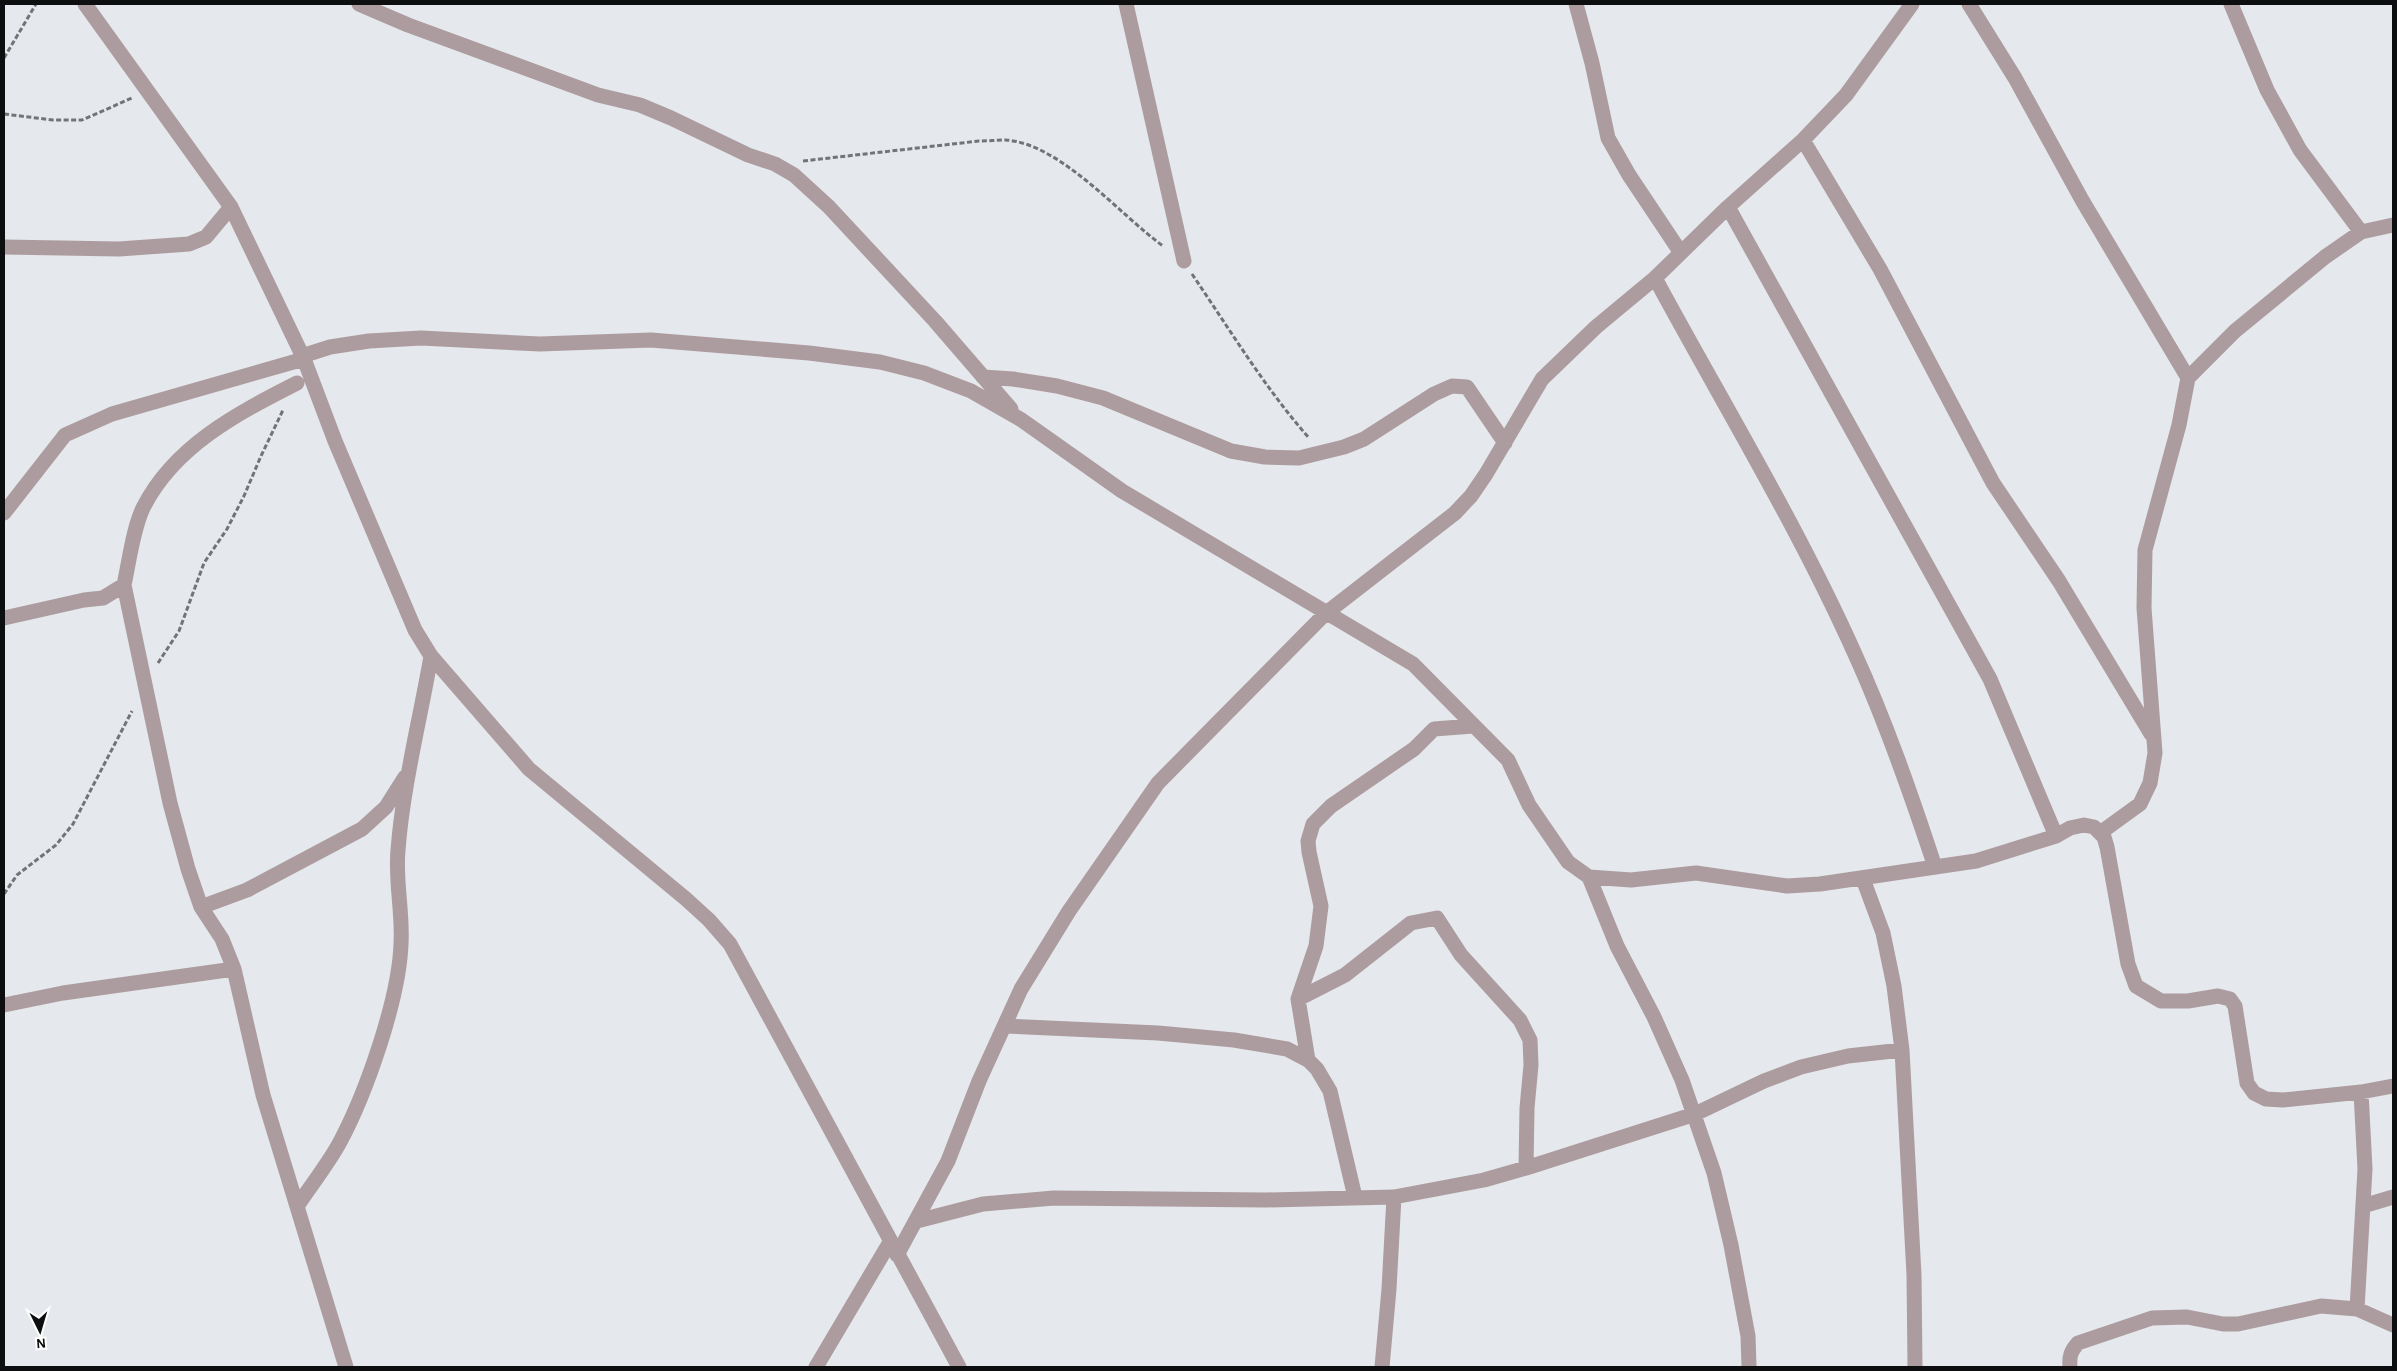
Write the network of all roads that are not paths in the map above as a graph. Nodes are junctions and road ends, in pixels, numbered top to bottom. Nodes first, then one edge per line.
1 (85, 4) edge
2 (359, 4) edge
3 (1126, 4) edge
4 (1576, 4) edge
5 (1912, 4) edge
6 (1970, 4) edge
7 (2231, 4) edge
8 (1803, 140) junction
9 (231, 207) junction
10 (1728, 208) junction
11 (2393, 225) edge
12 (2361, 232) junction
13 (4, 247) edge
14 (1681, 253) junction
15 (1184, 261) road end
16 (1655, 278) junction
17 (303, 357) junction
18 (983, 377) junction
19 (2188, 378) junction
20 (297, 383) dead end
21 (1020, 419) junction
22 (1505, 443) junction
23 (4, 512) edge
24 (124, 586) junction
25 (1325, 614) junction
26 (4, 618) edge
27 (431, 656) junction
28 (1473, 726) junction
29 (2153, 738) junction
30 (410, 769) junction
31 (2100, 833) junction
32 (2056, 836) junction
33 (1935, 867) junction
34 (1589, 877) junction
35 (1863, 879) junction
36 (201, 907) junction
37 (234, 969) junction
38 (1298, 999) junction
39 (4, 1005) edge
40 (1005, 1026) junction
41 (1902, 1050) junction
42 (1308, 1060) junction
43 (2393, 1086) edge
44 (2361, 1092) junction
45 (1694, 1114) junction
46 (1526, 1168) junction
47 (1355, 1197) junction
48 (1394, 1197) junction
49 (2393, 1197) edge
50 (298, 1205) junction
51 (2363, 1206) junction
52 (917, 1221) junction
53 (894, 1248) junction
54 (2357, 1309) junction
55 (2393, 1325) edge
56 (346, 1367) edge
57 (816, 1367) edge
58 (959, 1367) edge
59 (1382, 1367) edge
60 (1749, 1367) edge
61 (1915, 1367) edge
62 (2070, 1367) edge

1 - 9 street
2 - 18 street
3 - 15 street
4 - 14 street
5 - 8 street
6 - 19 street
7 - 12 street
8 - 10 street
8 - 29 street
9 - 13 street
9 - 17 street
10 - 14 street
10 - 32 street
11 - 12 street
12 - 19 street
14 - 16 street
16 - 22 street
16 - 33 street
17 - 21 street
17 - 23 street
17 - 27 street
18 - 21 street
18 - 22 street
19 - 29 street
20 - 24 street
21 - 25 street
22 - 25 street
24 - 26 street
24 - 36 street
25 - 28 street
25 - 40 street
27 - 30 street
27 - 53 street
28 - 34 street
28 - 38 street
29 - 31 street
30 - 36 street
30 - 50 street
31 - 32 street
31 - 44 street
32 - 33 street
33 - 35 street
34 - 35 street
34 - 45 street
35 - 41 street
36 - 37 street
37 - 39 street
37 - 50 street
38 - 42 street
38 - 46 street
40 - 42 street
40 - 52 street
41 - 45 street
41 - 61 street
42 - 47 street
43 - 44 street
44 - 51 street
45 - 46 street
45 - 60 street
46 - 48 street
47 - 48 street
47 - 52 street
48 - 59 street
49 - 51 street
50 - 56 street
51 - 54 street
52 - 53 street
53 - 57 street
53 - 58 street
54 - 55 street
54 - 62 street

